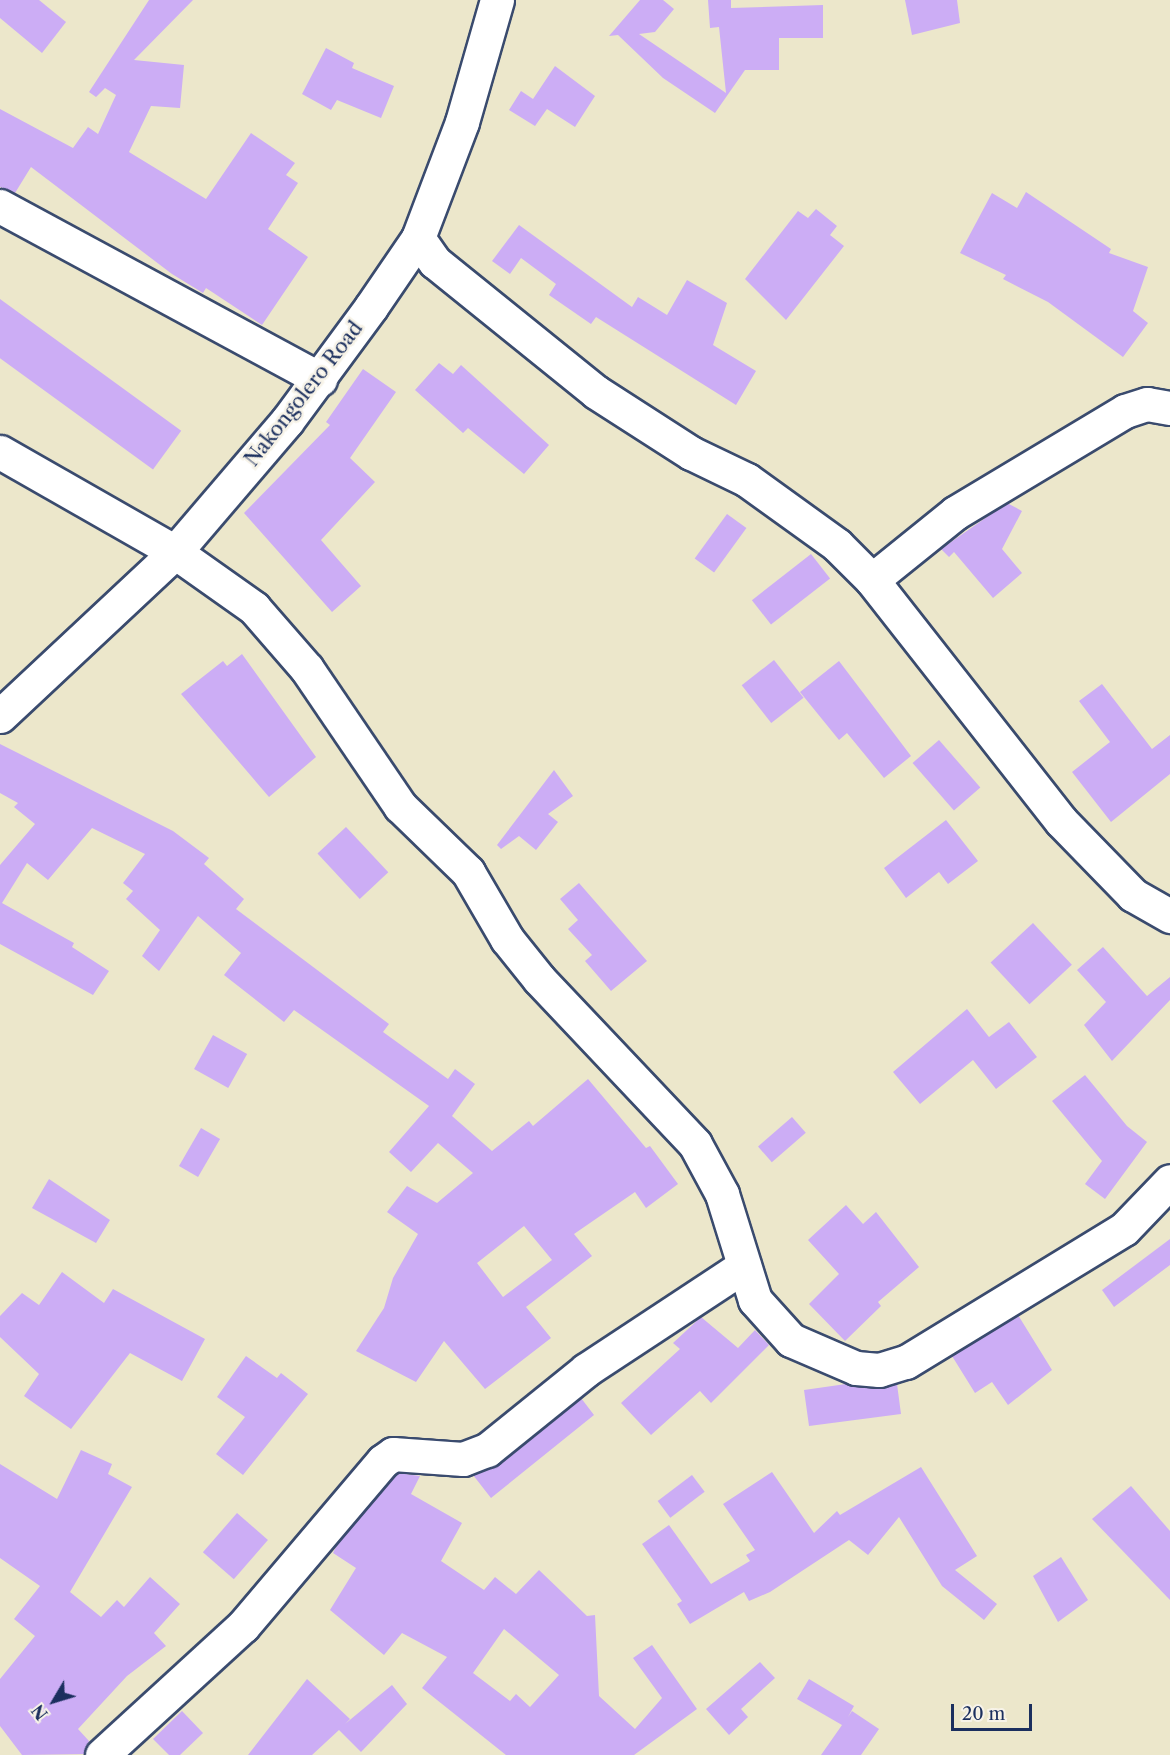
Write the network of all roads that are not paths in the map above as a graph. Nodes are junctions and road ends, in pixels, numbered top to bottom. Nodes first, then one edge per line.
1 (497, 0) edge
2 (0, 206) edge
3 (418, 237) junction
4 (320, 379) junction
5 (1170, 408) edge
6 (0, 452) edge
7 (175, 552) junction
8 (872, 580) junction
9 (0, 716) edge
10 (1170, 916) edge
11 (1170, 1180) edge
12 (744, 1266) junction
13 (102, 1755) edge

1 - 3 street, Nakongolero Road
2 - 4 street
3 - 4 street, Nakongolero Road
3 - 8 street
4 - 7 street, Nakongolero Road
5 - 8 street
6 - 7 street
7 - 9 street, Nakongolero Road
7 - 12 street
8 - 10 street
11 - 12 street
12 - 13 street

